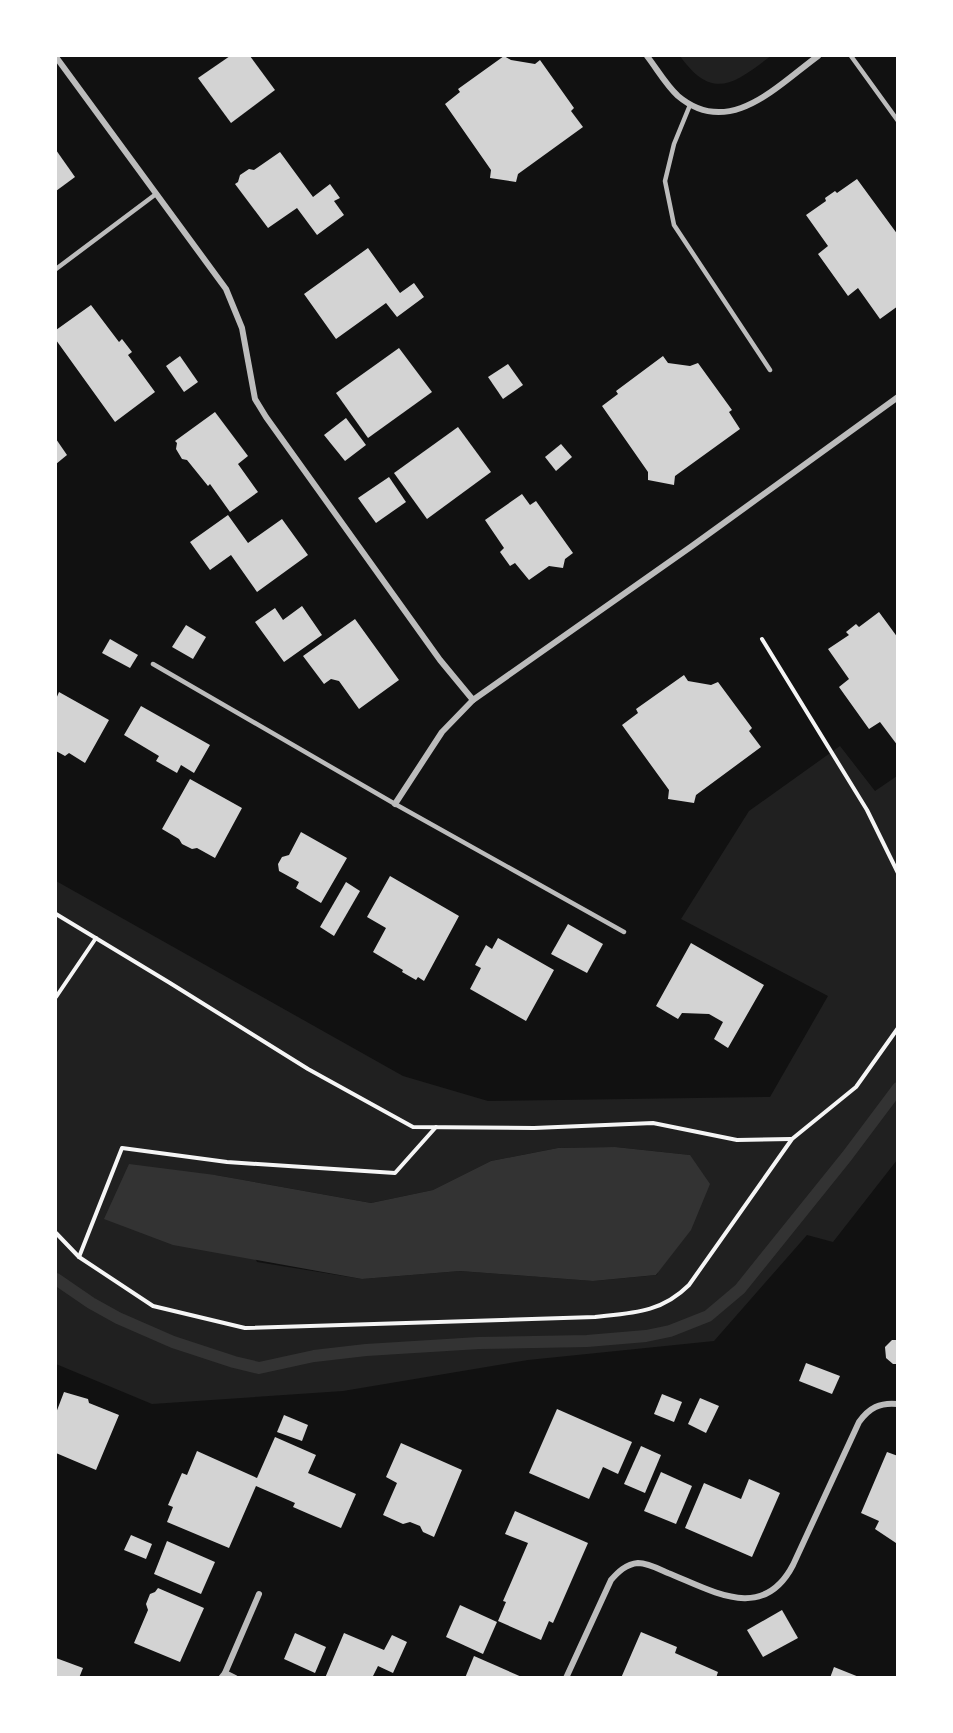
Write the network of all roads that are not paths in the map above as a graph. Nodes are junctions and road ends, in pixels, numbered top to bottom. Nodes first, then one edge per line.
1 (647, 56) edge
2 (818, 56) edge
3 (852, 56) edge
4 (56, 57) edge
5 (690, 105) junction
6 (897, 121) edge
7 (156, 194) junction
8 (56, 269) edge
9 (770, 370) dead end
10 (897, 396) edge
11 (153, 664) dead end
12 (473, 700) junction
13 (395, 804) junction
14 (624, 932) dead end
15 (897, 1404) edge
16 (259, 1594) dead end
17 (223, 1675) edge
18 (235, 1677) edge
19 (566, 1677) edge

1 - 5 street
2 - 5 street
3 - 6 lane
4 - 7 street
5 - 9 lane
7 - 8 lane
7 - 12 street
10 - 12 street
11 - 13 lane
12 - 13 street
13 - 14 lane
15 - 19 street
16 - 17 street
17 - 18 street

